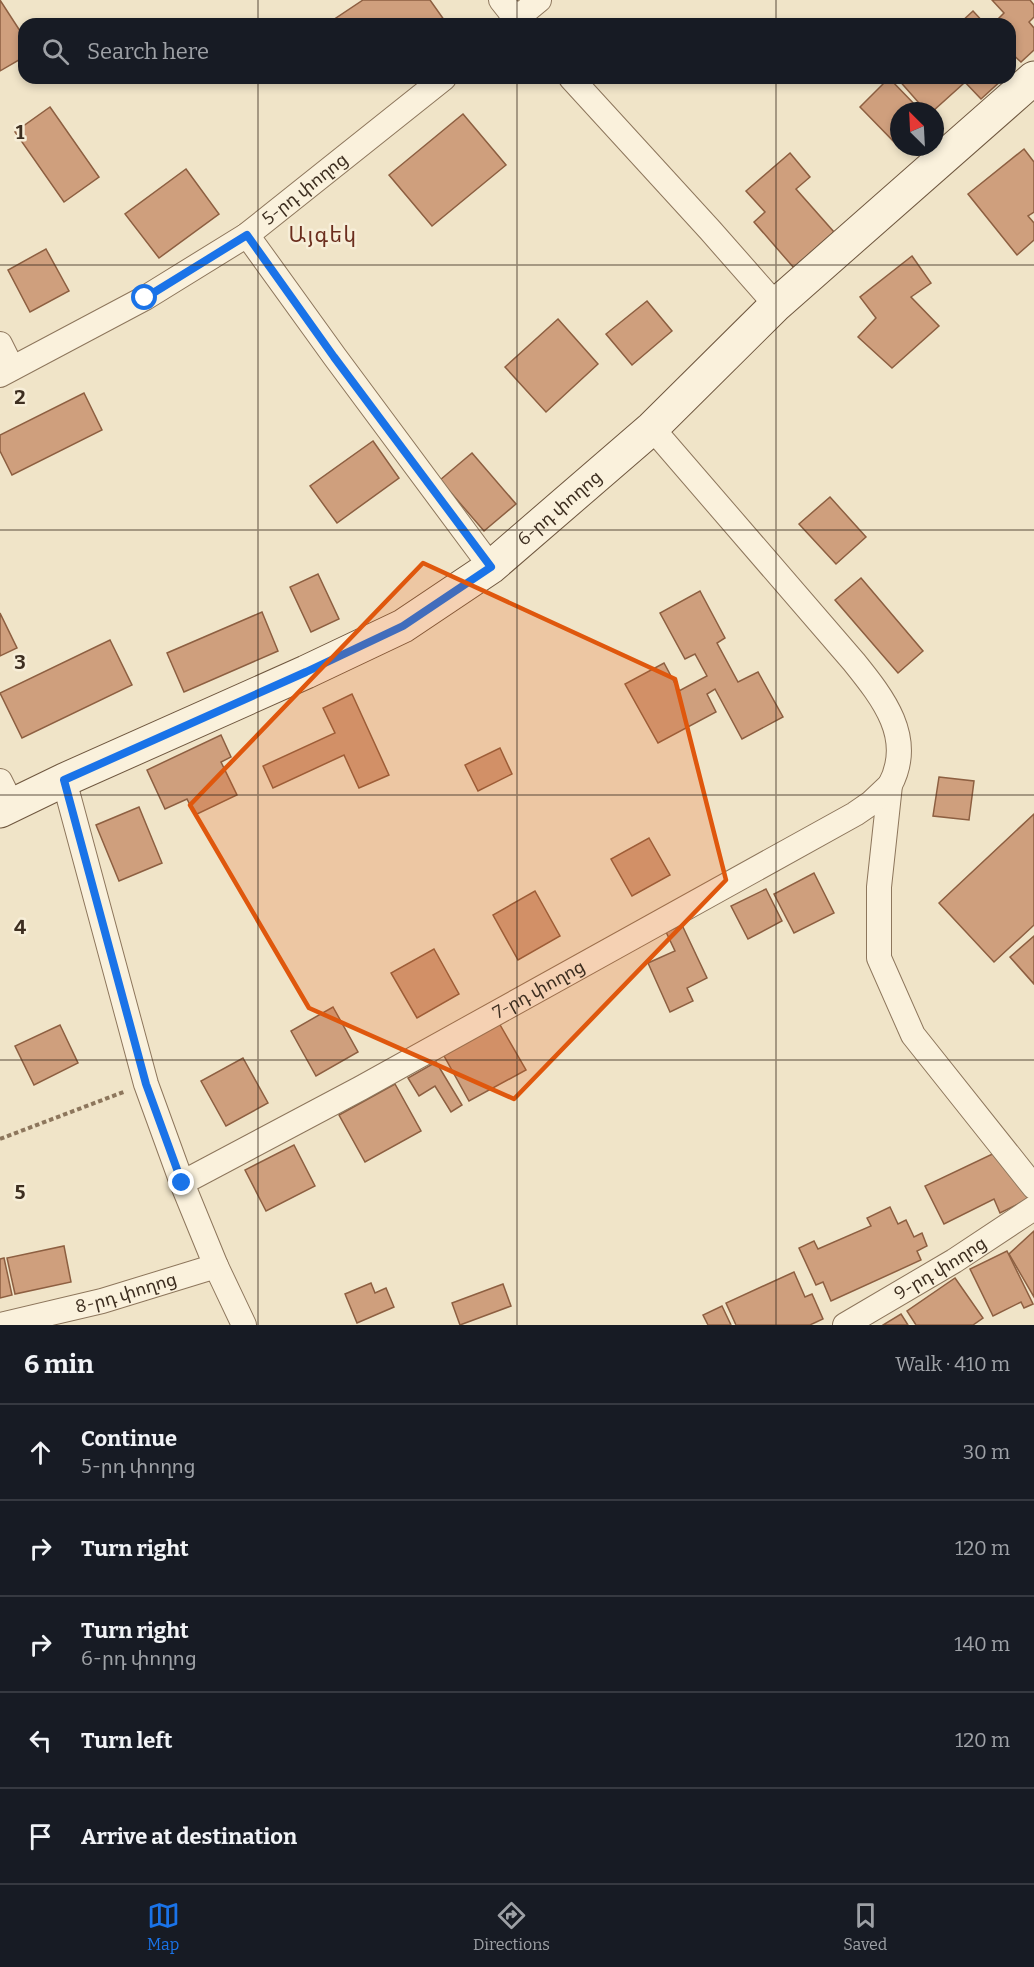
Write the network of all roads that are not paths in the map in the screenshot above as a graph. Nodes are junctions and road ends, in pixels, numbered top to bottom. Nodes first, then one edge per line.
1 (501, 0) edge
2 (539, 0) edge
3 (512, 18) edge
4 (519, 18) edge
5 (1034, 78) edge
6 (436, 84) edge
7 (576, 84) edge
8 (247, 235) junction
9 (776, 305) junction
10 (0, 344) edge
11 (6, 372) edge
12 (651, 428) junction
13 (491, 567) junction
14 (64, 780) junction
15 (890, 785) junction
16 (4, 799) edge
17 (182, 1183) junction
18 (1034, 1187) edge
19 (1034, 1208) edge
20 (216, 1266) junction
21 (0, 1325) edge
22 (244, 1325) edge
23 (845, 1325) edge

1 - 3 street
2 - 4 street
5 - 9 main road, 6-րդ փողոց
6 - 8 street, 5-րդ փողոց
7 - 9 street
8 - 11 street, 5-րդ փողոց
8 - 13 street
9 - 12 main road, 6-րդ փողոց
10 - 11 street
12 - 13 main road, 6-րդ փողոց
12 - 15 street
13 - 14 main road, 6-րդ փողոց
14 - 16 main road, 6-րդ փողոց
14 - 17 street
15 - 17 street, 7-րդ փողոց
15 - 18 street
17 - 20 street
19 - 23 street, 9-րդ փողոց
20 - 21 street, 8-րդ փողոց
20 - 22 street

